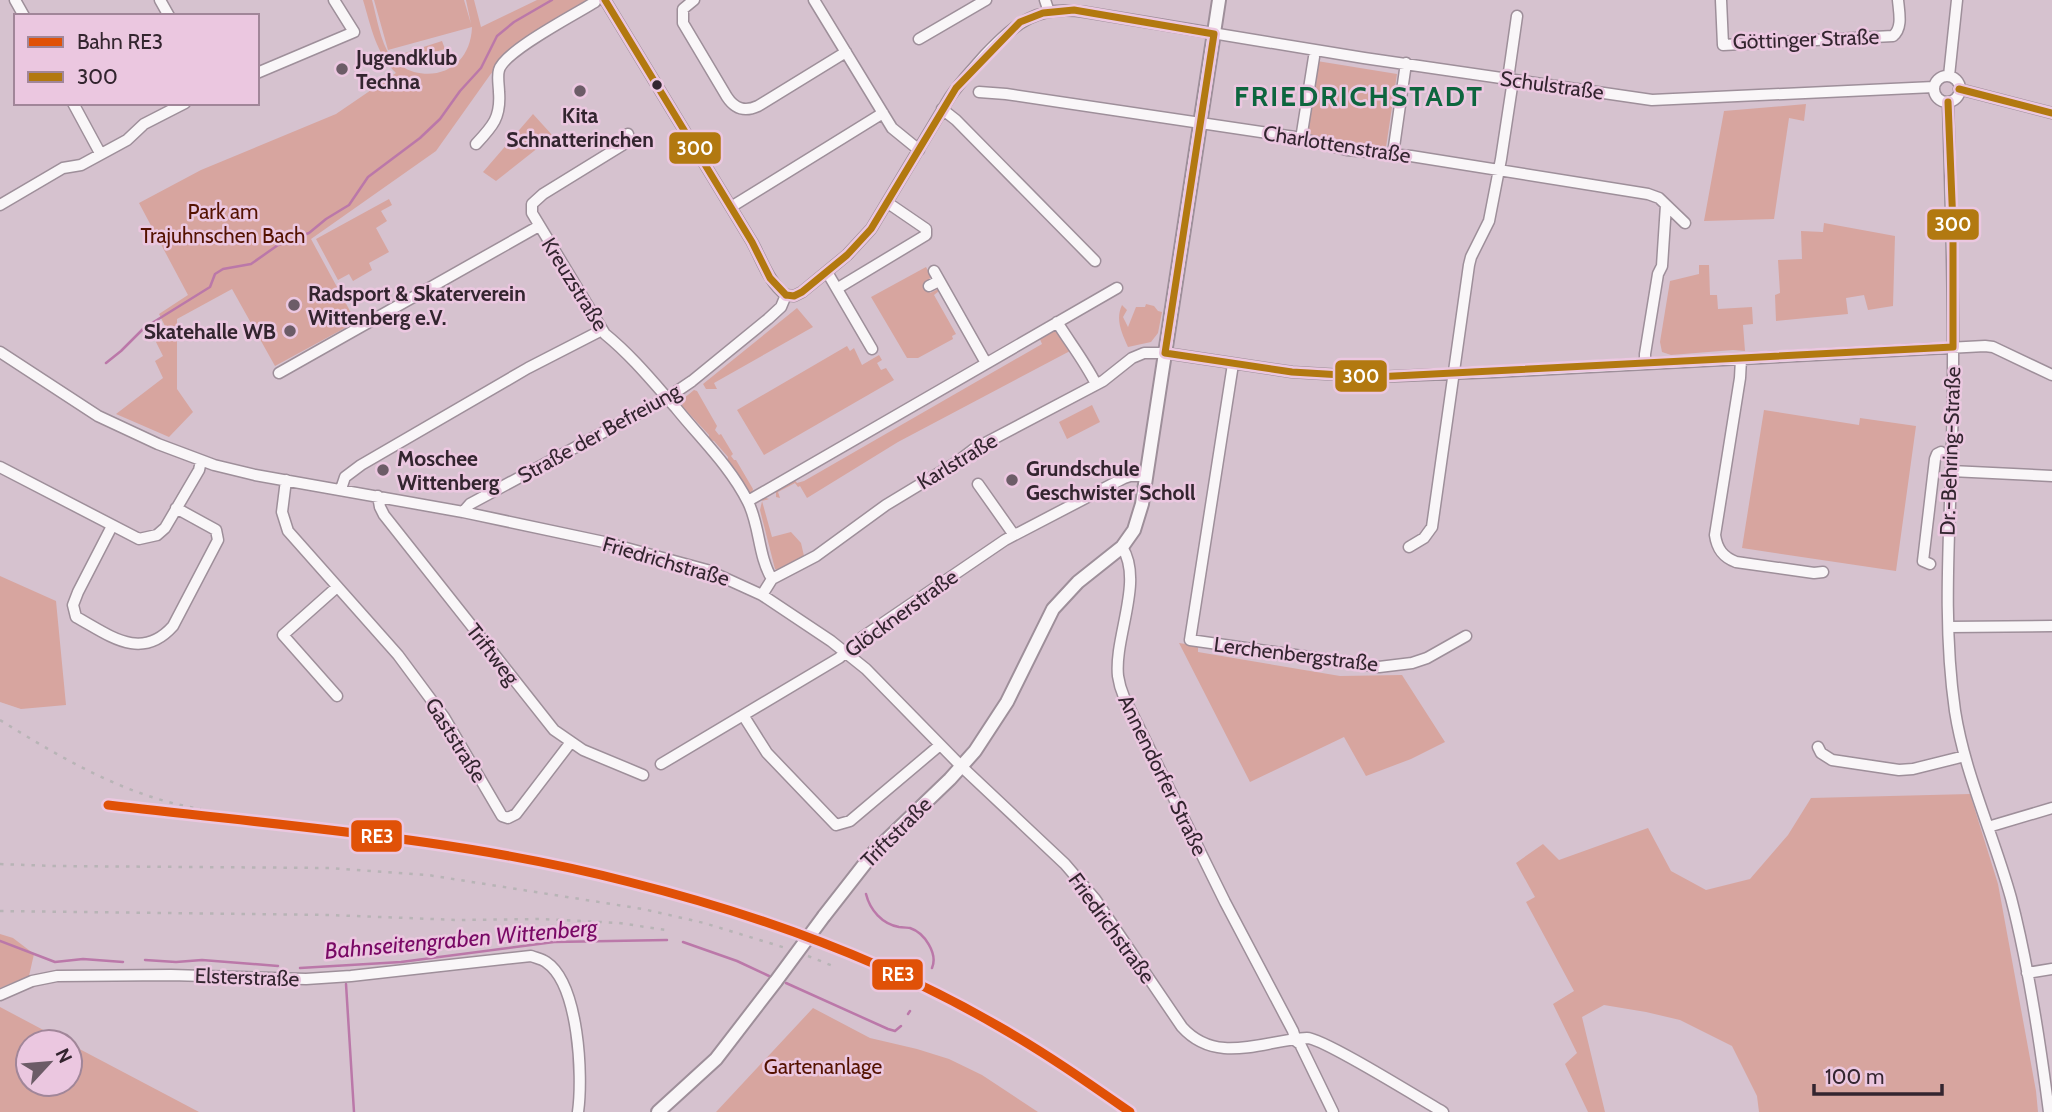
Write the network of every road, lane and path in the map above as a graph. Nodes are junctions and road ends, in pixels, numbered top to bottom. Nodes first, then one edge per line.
1 (334, 0) edge
2 (694, 0) edge
3 (814, 0) edge
4 (986, 0) edge
5 (1045, 0) edge
6 (1219, 0) edge
7 (1721, 0) edge
8 (1898, 0) edge
9 (1957, 0) edge
10 (600, 1) edge
11 (1049, 12) junction
12 (1517, 16) dead end
13 (1214, 34) junction
14 (919, 39) dead end
15 (846, 52) junction
16 (1314, 57) dead end
17 (1406, 63) junction
18 (259, 71) edge
19 (1949, 76) junction
20 (1511, 80) junction
21 (1934, 88) junction
22 (1959, 89) junction
23 (979, 92) dead end
24 (1948, 102) junction
25 (74, 105) edge
26 (181, 105) edge
27 (942, 109) junction
28 (883, 113) junction
29 (2052, 113) edge
30 (1200, 122) junction
31 (628, 134) dead end
32 (1301, 139) junction
33 (476, 144) dead end
34 (1394, 148) dead end
35 (919, 150) junction
36 (100, 153) junction
37 (1499, 169) junction
38 (888, 203) junction
39 (0, 205) edge
40 (1666, 205) junction
41 (731, 207) junction
42 (1685, 223) dead end
43 (539, 226) junction
44 (1095, 261) dead end
45 (827, 272) junction
46 (929, 286) dead end
47 (838, 288) junction
48 (1117, 288) dead end
49 (786, 295) junction
50 (1058, 322) junction
51 (602, 330) junction
52 (1953, 347) junction
53 (872, 349) dead end
54 (0, 352) edge
55 (1166, 354) junction
56 (1741, 359) junction
57 (986, 363) junction
58 (1233, 364) junction
59 (1645, 364) junction
60 (279, 373) dead end
61 (1453, 374) junction
62 (2052, 375) edge
63 (1096, 384) junction
64 (667, 398) junction
65 (1941, 452) dead end
66 (201, 461) junction
67 (0, 467) edge
68 (1951, 471) junction
69 (2052, 476) edge
70 (1147, 477) junction
71 (286, 480) junction
72 (978, 484) dead end
73 (341, 489) junction
74 (378, 496) junction
75 (748, 501) junction
76 (176, 508) junction
77 (463, 512) junction
78 (112, 526) junction
79 (1014, 535) junction
80 (1122, 547) junction
81 (1409, 547) dead end
82 (1930, 564) dead end
83 (1823, 572) dead end
84 (772, 579) junction
85 (337, 587) junction
86 (762, 594) junction
87 (2052, 626) edge
88 (1949, 627) junction
89 (1466, 636) dead end
90 (846, 652) junction
91 (337, 696) dead end
92 (743, 715) junction
93 (571, 742) junction
94 (940, 745) junction
95 (1818, 747) dead end
96 (1965, 756) junction
97 (660, 764) dead end
98 (962, 767) junction
99 (643, 775) dead end
100 (2052, 807) edge
101 (1988, 827) junction
102 (2052, 969) edge
103 (2027, 973) junction
104 (0, 995) edge
105 (1296, 1041) junction
106 (578, 1112) edge
107 (658, 1112) edge
108 (1333, 1112) edge
109 (1443, 1112) edge
110 (2049, 1112) edge

1 - 18 street
2 - 15 street
3 - 15 street
4 - 14 street
5 - 11 street
6 - 13 main road
7 - 8 street, Göttinger Straße
9 - 19 street
10 - 33 street
10 - 41 street
11 - 13 street, Schulstraße
11 - 27 street, Straße der Befreiung
12 - 20 street
13 - 17 street, Schulstraße
13 - 30 main road
15 - 28 street
16 - 32 street
17 - 20 street, Schulstraße
17 - 34 street
19 - 21 street
19 - 22 street
20 - 21 street, Schulstraße
20 - 37 street
21 - 24 street
22 - 24 street
22 - 29 street
23 - 30 street, Charlottenstraße
24 - 52 street, Dr.-Behring-Straße
25 - 36 street
26 - 36 street
27 - 35 street, Straße der Befreiung
27 - 44 street
28 - 35 street
28 - 41 street
30 - 32 street, Charlottenstraße
30 - 55 main road
31 - 43 street, Kreuzstraße
32 - 37 street, Charlottenstraße
35 - 38 street, Straße der Befreiung
36 - 39 street
37 - 40 street, Charlottenstraße
37 - 61 street
38 - 45 street, Straße der Befreiung
38 - 47 street
40 - 42 street, Charlottenstraße
40 - 59 street
41 - 49 street
43 - 51 street, Kreuzstraße
43 - 60 street, Kreuzstraße
45 - 47 street
45 - 49 street, Straße der Befreiung
46 - 57 street
47 - 53 street
48 - 50 street
49 - 64 street, Straße der Befreiung
50 - 57 street
50 - 63 street
51 - 64 street, Kreuzstraße
51 - 73 street
52 - 56 street
52 - 62 street
52 - 68 street, Dr.-Behring-Straße
54 - 66 street, Friedrichstraße
55 - 58 street
55 - 63 street, Karlstraße
55 - 70 main road
56 - 59 street
56 - 83 street
57 - 75 street
58 - 61 street
58 - 89 street, Lerchenbergstraße
59 - 61 street
61 - 81 street
63 - 84 street, Karlstraße
64 - 75 street, Kreuzstraße
64 - 77 street, Straße der Befreiung
65 - 82 street
66 - 71 street, Friedrichstraße
66 - 76 street
67 - 78 street
68 - 69 street
68 - 88 street, Dr.-Behring-Straße
70 - 79 street, Glöcknerstraße
70 - 80 main road
71 - 73 street, Friedrichstraße
71 - 85 street, Gaststraße
72 - 79 street
73 - 74 street, Friedrichstraße
74 - 77 street, Friedrichstraße
74 - 93 street, Triftweg
75 - 84 street, Kreuzstraße
76 - 78 street
76 - 78 street
77 - 86 street, Friedrichstraße
79 - 90 street, Glöcknerstraße
80 - 98 main road, Triftstraße
80 - 105 street, Annendorfer Straße
84 - 86 street, Karlstraße
85 - 91 street
85 - 93 street, Gaststraße
86 - 90 street, Friedrichstraße
87 - 88 street
88 - 96 street, Dr.-Behring-Straße
90 - 92 street, Glöcknerstraße
90 - 94 street, Friedrichstraße
92 - 94 street
92 - 97 street, Glöcknerstraße
93 - 99 street, Triftweg
94 - 98 street, Friedrichstraße
95 - 96 street
96 - 101 street, Dr.-Behring-Straße
98 - 105 street, Friedrichstraße
98 - 107 main road, Triftstraße, bridge
100 - 101 street
101 - 103 street, Dr.-Behring-Straße
102 - 103 street
103 - 110 street, Dr.-Behring-Straße
104 - 106 street, Elsterstraße
105 - 108 street, Annendorfer Straße
105 - 109 street, Friedrichstraße

